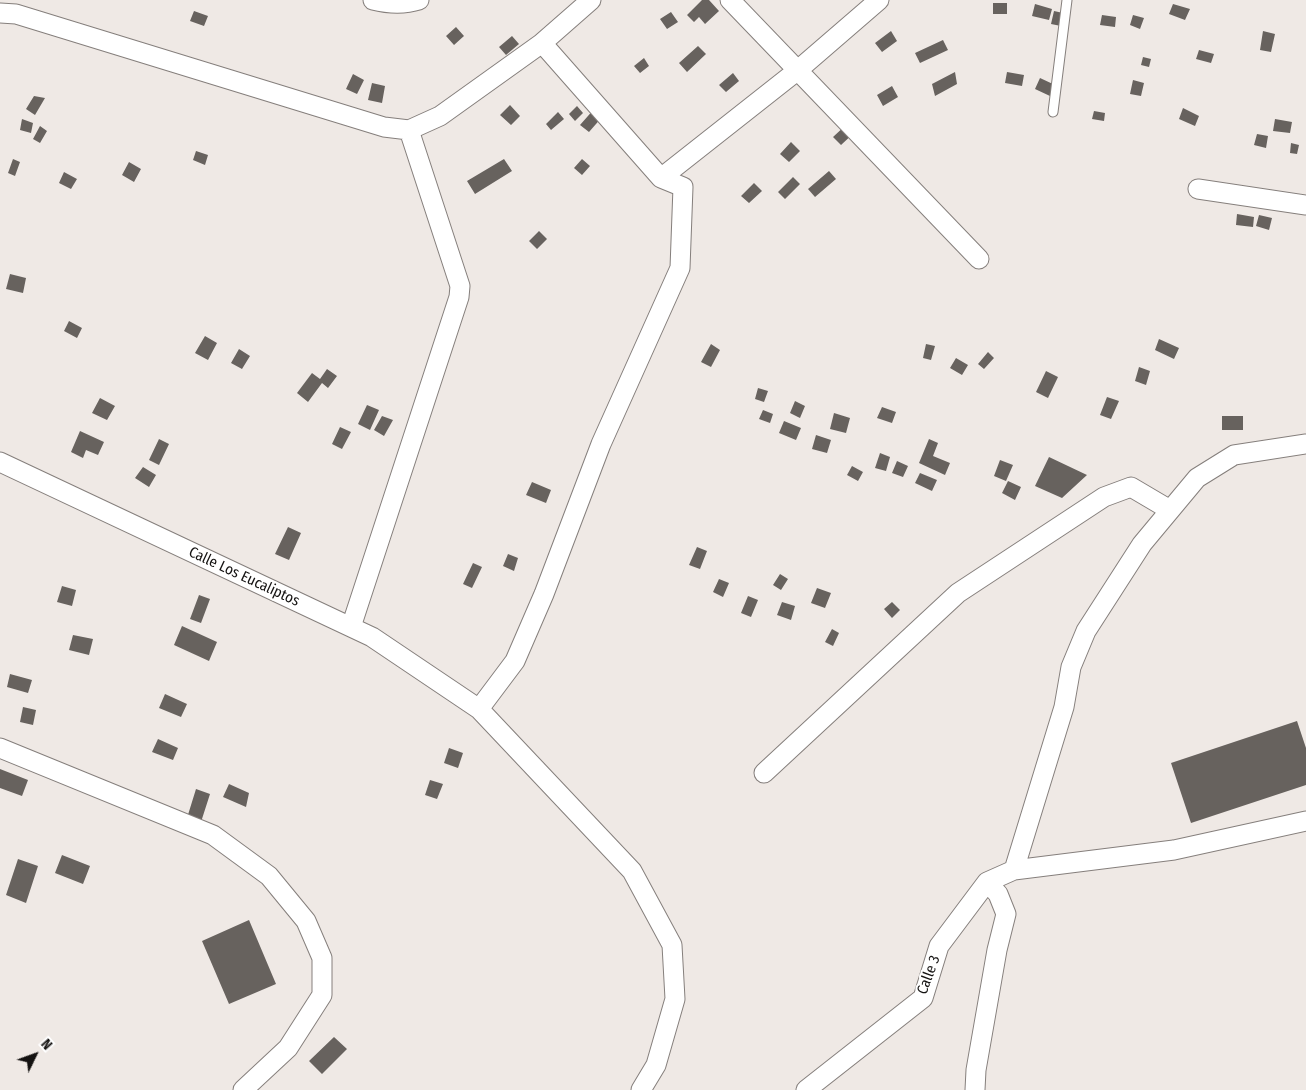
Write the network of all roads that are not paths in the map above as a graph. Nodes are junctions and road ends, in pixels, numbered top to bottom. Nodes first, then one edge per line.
1 (373, 0) edge
2 (419, 0) edge
3 (591, 0) edge
4 (730, 0) edge
5 (879, 0) edge
6 (1066, 0) edge
7 (0, 13) edge
8 (542, 43) junction
9 (798, 70) junction
10 (1053, 112) dead end
11 (409, 130) junction
12 (661, 178) junction
13 (1198, 189) dead end
14 (1306, 205) edge
15 (979, 259) dead end
16 (1306, 444) edge
17 (0, 462) edge
18 (1170, 510) junction
19 (352, 627) junction
20 (479, 709) junction
21 (0, 748) edge
22 (764, 773) dead end
23 (1306, 821) edge
24 (1014, 870) junction
25 (987, 882) junction
26 (243, 1090) edge
27 (641, 1090) edge
28 (806, 1090) edge
29 (976, 1090) edge

1 - 2 street
3 - 8 street
4 - 9 street
5 - 9 street
6 - 10 lane
7 - 11 street
8 - 11 street
8 - 12 street
9 - 12 street
9 - 15 street
11 - 19 street
12 - 20 street
13 - 14 street
16 - 18 street
17 - 19 street, Calle Los Eucaliptos
18 - 22 street
18 - 24 street
19 - 20 street, Calle Los Eucaliptos
20 - 27 street, Calle Los Eucaliptos
21 - 26 street
23 - 24 street, Calle 3
24 - 25 street, Calle 3
25 - 28 street, Calle 3
25 - 29 street

